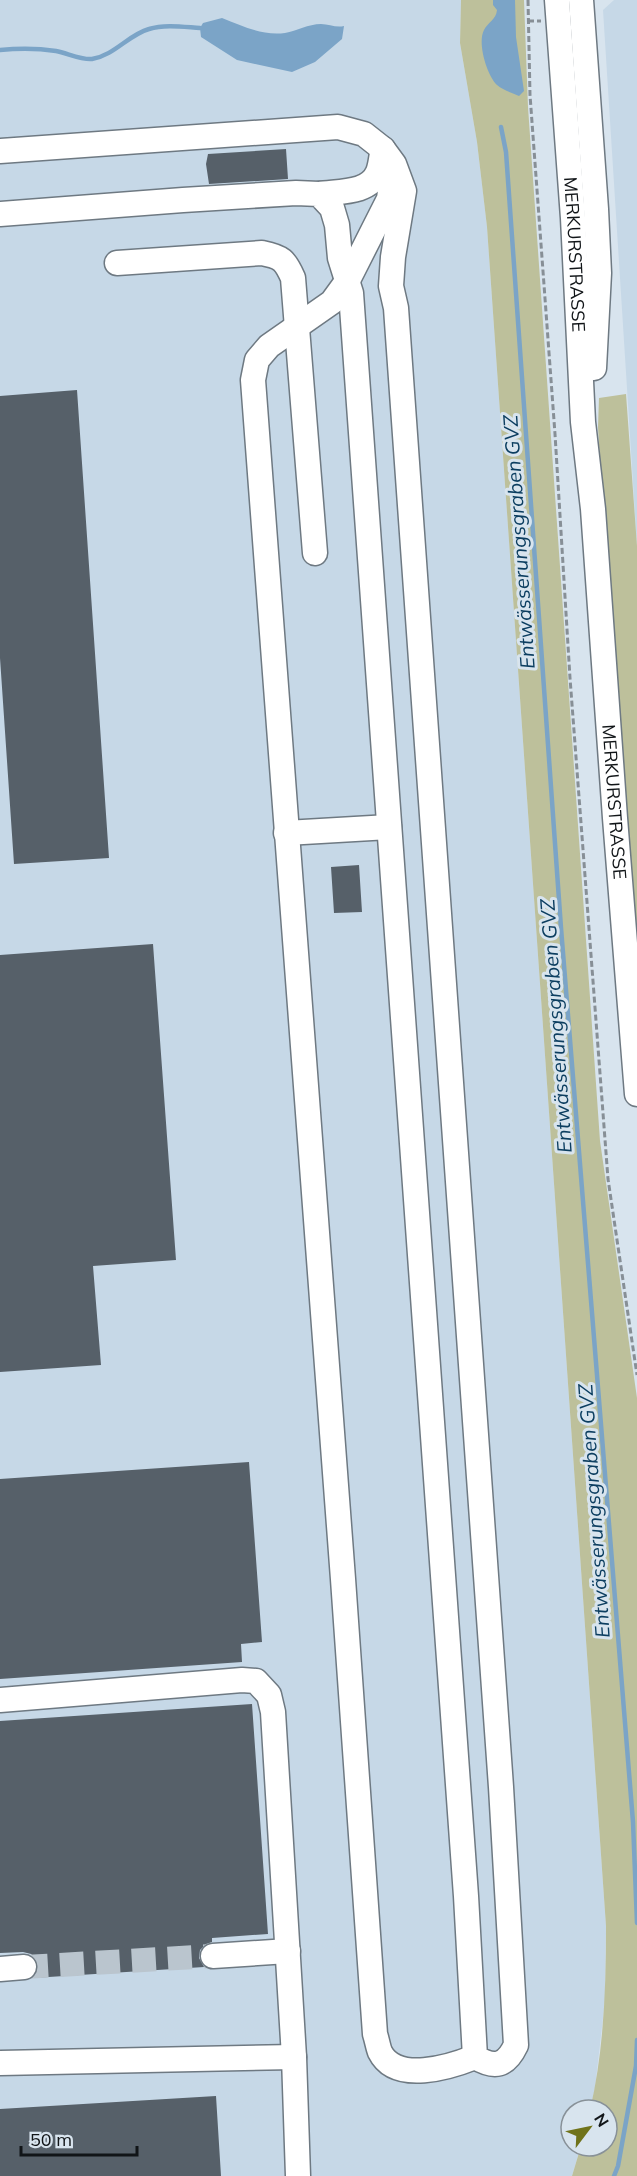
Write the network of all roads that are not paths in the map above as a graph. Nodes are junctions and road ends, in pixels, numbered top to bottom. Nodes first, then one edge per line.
1 (557, 0) edge
2 (581, 0) edge
3 (0, 151) edge
4 (388, 157) junction
5 (319, 194) junction
6 (0, 214) edge
7 (117, 263) dead end
8 (348, 280) junction
9 (391, 286) junction
10 (297, 326) junction
11 (593, 509) junction
12 (315, 552) dead end
13 (389, 827) junction
14 (286, 833) junction
15 (637, 1094) edge
16 (0, 1700) edge
17 (288, 1952) junction
18 (213, 1956) tunnel mouth
19 (24, 1967) tunnel mouth
20 (0, 1969) edge
21 (475, 2057) junction
22 (294, 2058) junction
23 (0, 2063) edge
24 (298, 2176) edge

1 - 11 street, MERKURSTRASSE
2 - 11 street, MERKURSTRASSE
3 - 4 street
4 - 5 street
4 - 8 street
4 - 9 street
5 - 6 street
5 - 8 street
7 - 10 street
8 - 9 street
8 - 10 street
8 - 13 street
9 - 21 street
10 - 12 street
10 - 14 street
11 - 15 street, MERKURSTRASSE
13 - 14 street
13 - 21 street
14 - 21 street
16 - 17 street
17 - 18 street
17 - 22 street
19 - 20 street
22 - 23 street
22 - 24 street

